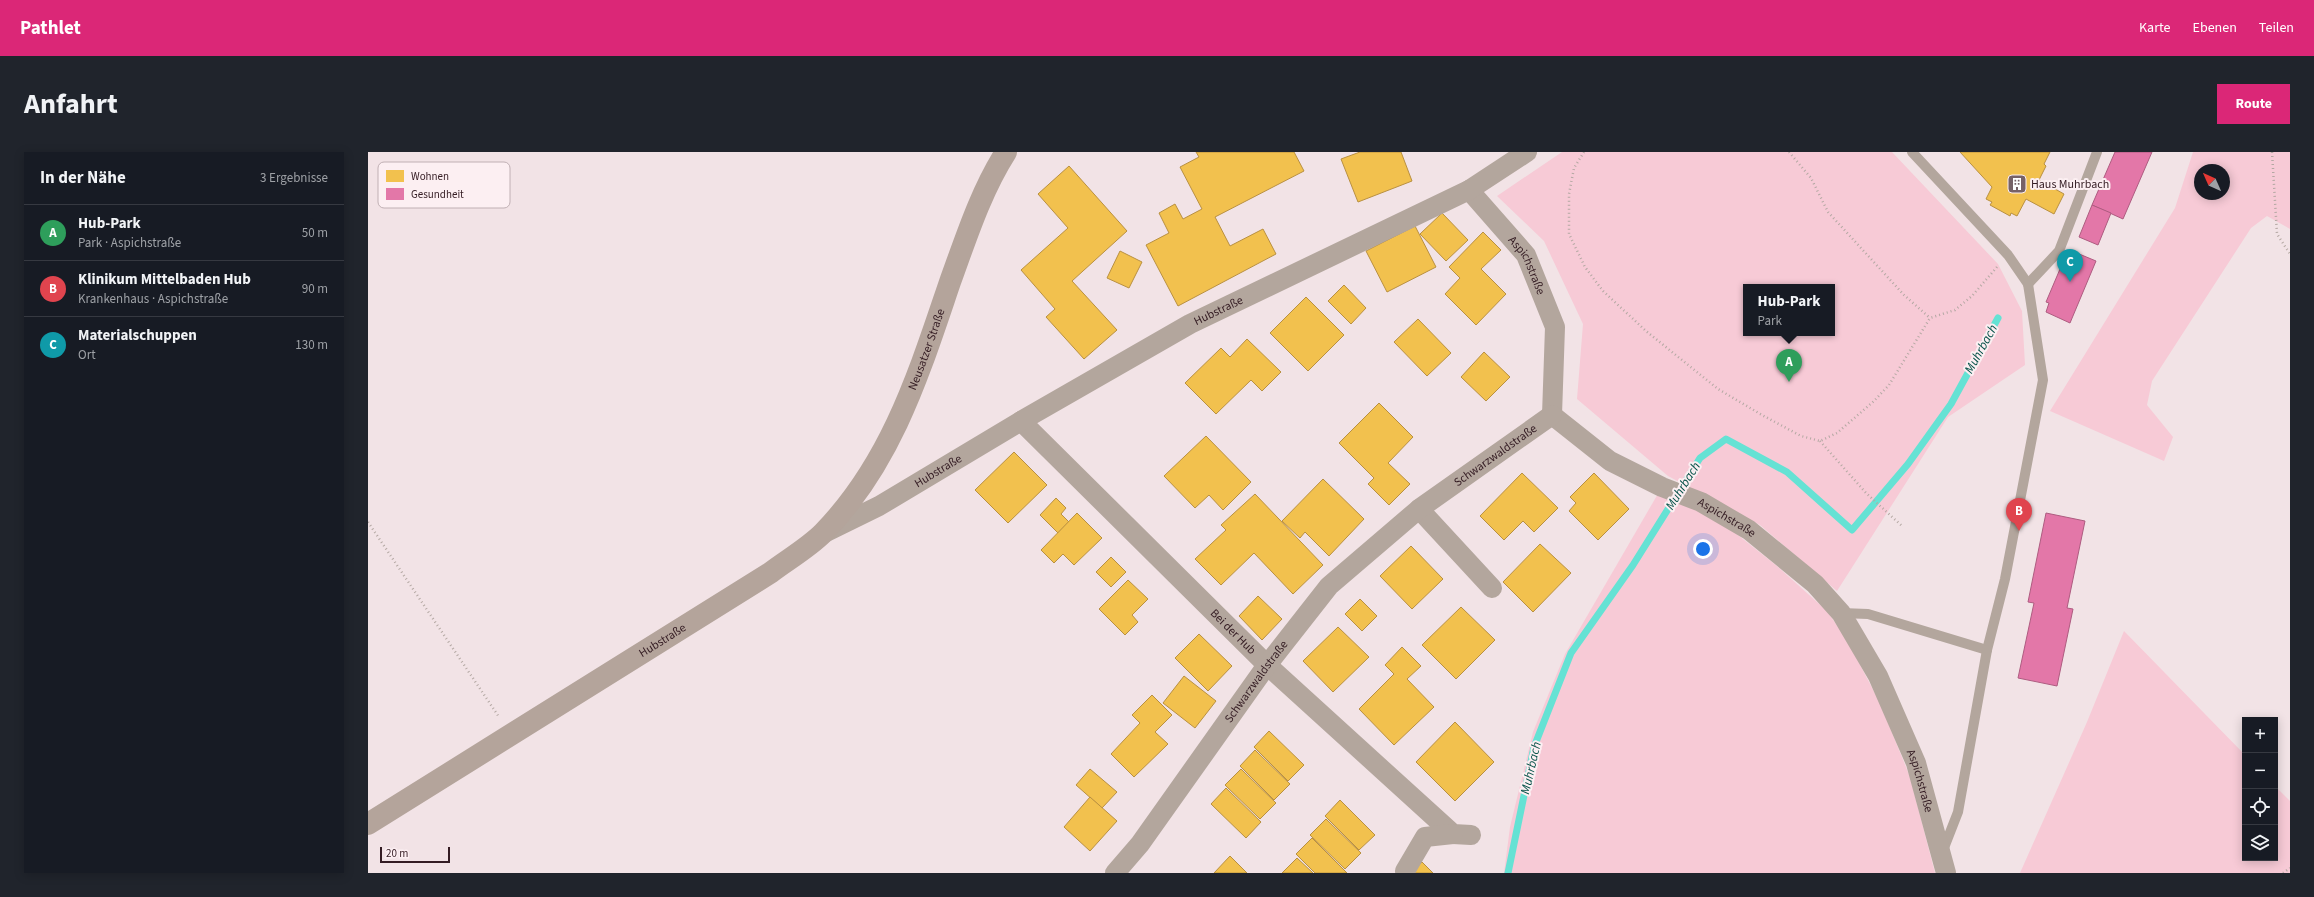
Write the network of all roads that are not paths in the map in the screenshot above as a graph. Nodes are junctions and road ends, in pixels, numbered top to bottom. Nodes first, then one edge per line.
1 (1006, 152) edge
2 (1527, 152) edge
3 (1912, 152) edge
4 (2097, 152) edge
5 (1469, 190) junction
6 (2028, 284) junction
7 (1552, 415) junction
8 (1021, 421) junction
9 (1419, 508) junction
10 (822, 534) junction
11 (1492, 588) dead end
12 (1841, 613) junction
13 (1987, 650) junction
14 (1267, 665) junction
15 (368, 824) edge
16 (1942, 854) junction
17 (1405, 871) dead end
18 (1115, 873) edge
19 (1946, 873) edge

1 - 10 main road, Neusatzer Straße
2 - 5 street, Hubstraße
3 - 6 lane
4 - 6 lane
5 - 7 street, Aspichstraße
5 - 8 street, Hubstraße
6 - 13 lane
7 - 9 street, Schwarzwaldstraße
7 - 12 street, Aspichstraße
8 - 10 street, Hubstraße
8 - 14 street, Bei der Hub
9 - 11 street
9 - 14 street, Schwarzwaldstraße
10 - 15 main road, Hubstraße
12 - 13 lane
12 - 16 street, Aspichstraße
13 - 16 lane
14 - 17 street, Bei der Hub
14 - 18 street, Schwarzwaldstraße
16 - 19 street, Aspichstraße

